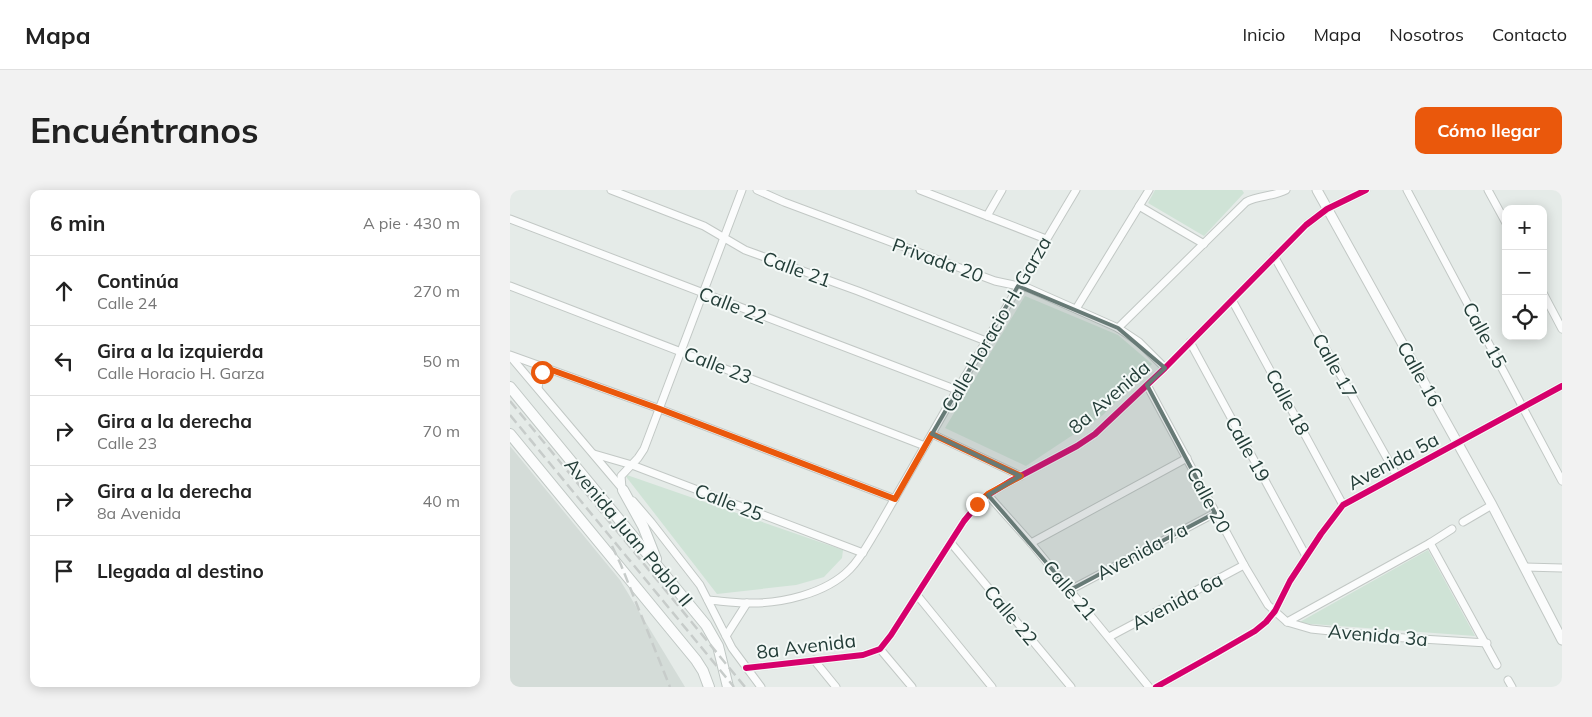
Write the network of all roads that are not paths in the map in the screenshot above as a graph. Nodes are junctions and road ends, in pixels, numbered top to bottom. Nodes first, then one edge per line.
1 (611, 190) edge
2 (742, 190) edge
3 (757, 190) edge
4 (920, 190) edge
5 (1002, 190) edge
6 (1076, 190) edge
7 (1149, 190) edge
8 (1247, 190) edge
9 (1286, 190) edge
10 (1317, 190) edge
11 (1366, 190) edge
12 (1407, 190) edge
13 (1488, 190) edge
14 (935, 193) edge
15 (1252, 198) junction
16 (1139, 206) junction
17 (1328, 209) junction
18 (987, 216) junction
19 (1502, 216) edge
20 (510, 219) edge
21 (724, 238) junction
22 (1046, 239) junction
23 (1204, 244) junction
24 (1274, 256) junction
25 (510, 286) edge
26 (1018, 286) junction
27 (702, 294) junction
28 (1544, 295) edge
29 (1232, 300) junction
30 (1076, 310) junction
31 (1118, 328) junction
32 (1562, 329) edge
33 (986, 341) junction
34 (1190, 342) junction
35 (682, 352) junction
36 (510, 355) edge
37 (546, 368) junction
38 (1165, 368) junction
39 (1147, 385) junction
40 (1562, 386) edge
41 (510, 387) edge
42 (538, 388) junction
43 (957, 390) junction
44 (1523, 408) junction
45 (660, 409) junction
46 (510, 434) edge
47 (932, 434) junction
48 (1458, 443) junction
49 (925, 446) junction
50 (593, 454) junction
51 (1187, 458) junction
52 (632, 465) junction
53 (1021, 476) junction
54 (1397, 476) junction
55 (1562, 481) edge
56 (623, 490) junction
57 (988, 494) junction
58 (895, 499) junction
59 (1343, 505) junction
60 (1492, 505) junction
61 (1215, 512) junction
62 (1463, 522) dead end
63 (1452, 529) dead end
64 (951, 542) junction
65 (1031, 543) junction
66 (1430, 544) junction
67 (863, 553) junction
68 (1306, 556) junction
69 (1244, 565) junction
70 (1525, 567) junction
71 (659, 568) junction
72 (1562, 568) edge
73 (1070, 590) junction
74 (916, 595) junction
75 (708, 600) junction
76 (747, 603) junction
77 (1275, 611) junction
78 (1287, 622) junction
79 (726, 636) junction
80 (1110, 637) junction
81 (1562, 640) edge
82 (1487, 643) junction
83 (880, 649) junction
84 (814, 660) junction
85 (1497, 665) dead end
86 (746, 668) junction
87 (1508, 680) dead end
88 (709, 687) edge
89 (728, 687) edge
90 (762, 687) edge
91 (836, 687) edge
92 (912, 687) edge
93 (992, 687) edge
94 (1070, 687) edge
95 (1149, 687) edge
96 (1156, 687) edge
97 (1512, 687) edge

1 - 21 street, Calle 21
2 - 21 street
3 - 26 street, Privada 20
4 - 14 street
5 - 18 street
6 - 22 street, Calle Horacio H. Garza
7 - 16 street
8 - 15 street
9 - 15 street
10 - 17 street, Calle 16
11 - 17 street, 8a Avenida
12 - 44 street, Calle 15
13 - 19 street
14 - 18 street
15 - 23 street
16 - 23 street
16 - 30 street
17 - 24 street, 8a Avenida
17 - 48 street, Calle 16
18 - 22 street
20 - 27 street, Calle 22
21 - 27 street
21 - 33 street, Calle 21
22 - 26 street, Calle Horacio H. Garza
23 - 31 street
24 - 29 street, 8a Avenida
24 - 54 street, Calle 17
25 - 35 street, Calle 23
26 - 30 street, Privada 20
26 - 33 street, Calle Horacio H. Garza
27 - 35 street
27 - 43 street, Calle 22
28 - 32 street
29 - 34 street, 8a Avenida
29 - 59 street, Calle 18
30 - 31 street, Privada 20
31 - 38 street, Privada 20
33 - 43 street, Calle Horacio H. Garza
34 - 38 street, 8a Avenida
34 - 68 street, Calle 19
35 - 45 street
35 - 49 street, Calle 23
36 - 37 street
36 - 42 street
37 - 42 street
37 - 45 street
38 - 39 street, 8a Avenida
39 - 51 street, Calle 20
39 - 53 street, 8a Avenida
40 - 44 street, Avenida 5a
41 - 71 main road, Avenida Juan Pablo II
42 - 50 street
43 - 47 street, Calle Horacio H. Garza
44 - 48 street, Avenida 5a
44 - 55 street, Calle 15
45 - 52 street
45 - 58 street
46 - 88 main road, Avenida Juan Pablo II
47 - 49 street, Calle Horacio H. Garza
47 - 53 street
48 - 54 street, Avenida 5a
48 - 60 street, Calle 16
49 - 58 street, Calle Horacio H. Garza
50 - 52 street, Calle 25
50 - 56 street
51 - 61 street, Calle 20
51 - 65 street
52 - 56 street
52 - 67 street, Calle 25
53 - 57 street, 8a Avenida
54 - 59 street, Avenida 5a
56 - 71 main road
56 - 75 street
57 - 64 street, 8a Avenida
57 - 65 street, Calle 21
58 - 67 street, Calle Horacio H. Garza
59 - 68 street, Avenida 5a
60 - 62 street
60 - 70 street, Calle 16
61 - 69 street, Calle 20
61 - 73 street, Avenida 7a
63 - 66 street
64 - 74 street, 8a Avenida
64 - 94 street, Calle 22
65 - 73 street, Calle 21
66 - 78 street
66 - 82 street
67 - 76 street, Calle Horacio H. Garza
68 - 77 street, Avenida 5a
69 - 77 street, Calle 20
69 - 80 street, Avenida 6a
70 - 72 street
70 - 81 street, Calle 16
71 - 89 main road, Avenida Juan Pablo II
73 - 80 street, Calle 21
74 - 83 street, 8a Avenida
74 - 93 street
75 - 76 street, Calle Horacio H. Garza
75 - 79 street
76 - 79 street
77 - 78 street, Avenida 3a
77 - 96 street, Avenida 5a
78 - 82 street, Avenida 3a
79 - 86 street
80 - 95 street, Calle 21
82 - 85 street
83 - 84 street, 8a Avenida
83 - 92 street
84 - 86 street, 8a Avenida
84 - 91 street
86 - 90 street
87 - 97 street

